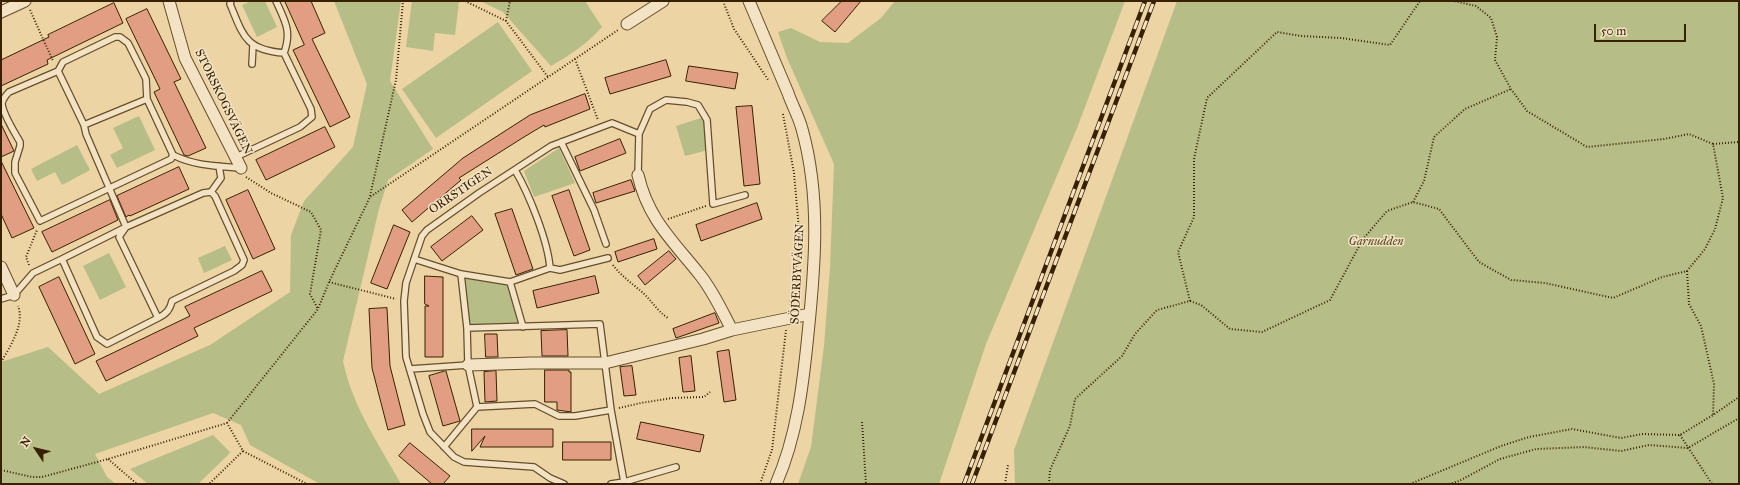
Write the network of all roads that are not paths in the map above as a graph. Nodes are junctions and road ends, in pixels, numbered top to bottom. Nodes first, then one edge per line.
1 (169, 1) edge
2 (231, 1) edge
3 (276, 1) edge
4 (663, 1) edge
5 (749, 1) edge
6 (27, 4) edge
7 (1, 12) edge
8 (627, 24) road end
9 (253, 45) junction
10 (284, 53) junction
11 (252, 64) dead end
12 (58, 71) junction
13 (147, 99) junction
14 (84, 125) junction
15 (639, 134) junction
16 (561, 142) junction
17 (173, 155) junction
18 (236, 157) junction
19 (219, 166) junction
20 (241, 168) joint
21 (515, 170) junction
22 (638, 175) joint
23 (109, 188) junction
24 (211, 192) junction
25 (745, 195) dead end
26 (126, 227) junction
27 (606, 244) dead end
28 (608, 258) road end
29 (62, 259) junction
30 (414, 259) junction
31 (1, 267) edge
32 (550, 268) junction
33 (461, 274) junction
34 (510, 282) junction
35 (14, 295) junction
36 (1, 299) edge
37 (810, 314) junction
38 (158, 318) junction
39 (523, 327) junction
40 (467, 328) junction
41 (732, 330) junction
42 (605, 363) junction
43 (468, 365) junction
44 (410, 368) junction
45 (477, 407) junction
46 (611, 410) junction
47 (444, 447) junction
48 (676, 467) dead end
49 (624, 482) junction
50 (564, 484) edge
51 (612, 484) edge
52 (776, 484) edge

1 - 18 street, STORSKOGSVÄGEN
2 - 9 lane
3 - 10 lane
4 - 8 street
5 - 37 street, SÖDERBYVÄGEN
6 - 7 street
9 - 10 lane
9 - 11 lane
10 - 18 lane
12 - 13 lane
12 - 14 lane
12 - 23 lane
13 - 14 lane
13 - 17 lane
14 - 23 lane
15 - 16 lane, ORRSTIGEN
15 - 22 lane
15 - 25 lane
16 - 21 lane, ORRSTIGEN
16 - 27 lane
17 - 19 lane
17 - 23 lane
18 - 20 street, STORSKOGSVÄGEN
19 - 20 lane
19 - 24 lane
21 - 30 lane, ORRSTIGEN
21 - 32 lane
22 - 41 street
23 - 26 lane
24 - 26 lane
24 - 38 lane
26 - 29 lane
26 - 38 lane
28 - 32 lane
29 - 35 lane
29 - 38 lane
30 - 33 lane
30 - 44 lane, ORRSTIGEN
31 - 35 street
32 - 34 lane
33 - 34 lane
33 - 40 lane
34 - 39 lane
35 - 36 lane
37 - 41 street
37 - 52 street, SÖDERBYVÄGEN
39 - 40 lane
39 - 42 lane
40 - 43 lane
41 - 42 street
42 - 43 street
42 - 46 lane
43 - 44 lane
43 - 45 lane
44 - 47 lane, ORRSTIGEN
45 - 46 lane
45 - 47 lane
46 - 49 lane
47 - 50 lane, ORRSTIGEN
48 - 49 lane
49 - 51 lane

